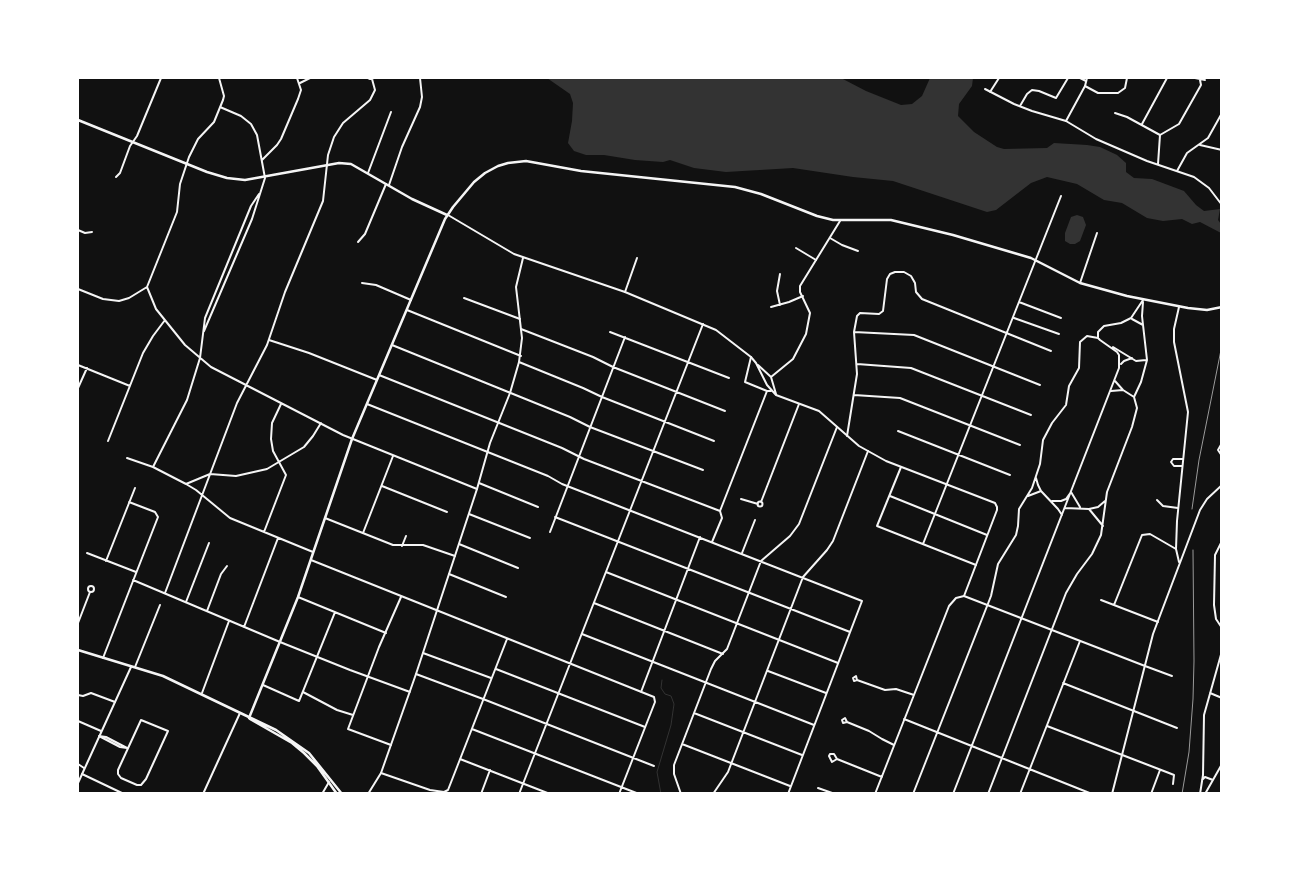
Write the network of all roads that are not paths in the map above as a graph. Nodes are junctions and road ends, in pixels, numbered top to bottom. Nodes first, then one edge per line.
1 (162, 78) edge
2 (219, 78) edge
3 (297, 78) edge
4 (310, 78) edge
5 (368, 78) edge
6 (373, 78) edge
7 (420, 78) edge
8 (999, 78) edge
9 (1068, 78) edge
10 (1080, 78) edge
11 (1127, 78) edge
12 (1167, 78) edge
13 (1195, 78) edge
14 (1086, 79) edge
15 (1200, 80) junction
16 (1205, 80) dead end
17 (300, 84) junction
18 (1085, 86) junction
19 (985, 89) dead end
20 (990, 92) junction
21 (1020, 106) junction
22 (220, 107) junction
23 (391, 112) dead end
24 (1116, 113) dead end
25 (1222, 113) edge
26 (78, 120) edge
27 (1066, 121) junction
28 (1142, 124) junction
29 (1160, 135) junction
30 (1209, 136) junction
31 (133, 142) junction
32 (1200, 145) junction
33 (1212, 148) junction
34 (1222, 150) edge
35 (262, 160) junction
36 (188, 164) junction
37 (1158, 164) junction
38 (326, 165) junction
39 (1177, 171) junction
40 (368, 173) junction
41 (116, 177) dead end
42 (265, 178) junction
43 (388, 184) junction
44 (259, 194) junction
45 (1061, 196) dead end
46 (1222, 205) edge
47 (447, 215) junction
48 (840, 221) junction
49 (78, 230) edge
50 (92, 232) dead end
51 (1097, 233) dead end
52 (830, 238) junction
53 (358, 242) dead end
54 (796, 248) dead end
55 (858, 251) dead end
56 (232, 253) junction
57 (237, 255) junction
58 (523, 258) junction
59 (637, 258) dead end
60 (816, 260) junction
61 (1036, 260) junction
62 (780, 274) dead end
63 (362, 283) dead end
64 (1080, 283) junction
65 (147, 287) junction
66 (78, 289) edge
67 (625, 292) junction
68 (803, 296) junction
69 (464, 298) dead end
70 (411, 300) junction
71 (1143, 300) junction
72 (1019, 302) junction
73 (780, 305) junction
74 (771, 307) dead end
75 (1179, 307) junction
76 (1222, 307) edge
77 (406, 310) junction
78 (1013, 317) junction
79 (1061, 318) dead end
80 (1131, 318) junction
81 (520, 319) junction
82 (166, 320) junction
83 (703, 324) junction
84 (1143, 326) junction
85 (521, 329) junction
86 (204, 332) junction
87 (610, 332) dead end
88 (854, 332) junction
89 (1007, 333) junction
90 (1059, 334) dead end
91 (1098, 335) junction
92 (1092, 336) junction
93 (625, 338) junction
94 (269, 340) junction
95 (392, 345) junction
96 (1106, 345) junction
97 (1051, 351) dead end
98 (521, 356) junction
99 (200, 358) junction
100 (751, 358) junction
101 (1132, 358) junction
102 (1147, 360) junction
103 (519, 362) junction
104 (688, 362) junction
105 (756, 363) junction
106 (856, 364) junction
107 (1120, 364) junction
108 (78, 365) edge
109 (994, 366) junction
110 (613, 367) junction
111 (87, 368) junction
112 (379, 375) junction
113 (771, 377) junction
114 (729, 378) dead end
115 (377, 380) junction
116 (1114, 381) junction
117 (246, 385) junction
118 (1040, 385) dead end
119 (130, 386) junction
120 (78, 388) edge
121 (1123, 390) junction
122 (767, 391) junction
123 (771, 391) junction
124 (1111, 391) junction
125 (676, 392) junction
126 (510, 393) junction
127 (776, 395) junction
128 (854, 395) junction
129 (982, 396) junction
130 (602, 397) junction
131 (1134, 397) junction
132 (281, 403) junction
133 (367, 404) junction
134 (799, 404) junction
135 (725, 411) dead end
136 (1031, 415) dead end
137 (498, 422) junction
138 (665, 422) junction
139 (321, 423) junction
140 (970, 425) junction
141 (590, 427) junction
142 (837, 427) junction
143 (898, 431) dead end
144 (847, 436) junction
145 (352, 439) junction
146 (108, 441) dead end
147 (714, 441) dead end
148 (1222, 443) edge
149 (1020, 445) dead end
150 (653, 451) junction
151 (868, 451) junction
152 (487, 452) junction
153 (959, 455) junction
154 (393, 456) junction
155 (579, 456) junction
156 (1222, 456) edge
157 (127, 458) dead end
158 (1183, 459) junction
159 (280, 462) junction
160 (901, 466) junction
161 (1182, 466) junction
162 (153, 467) junction
163 (703, 470) dead end
164 (210, 474) junction
165 (1010, 475) dead end
166 (1036, 478) junction
167 (642, 481) junction
168 (479, 483) junction
169 (186, 484) junction
170 (947, 484) junction
171 (1222, 485) edge
172 (382, 486) junction
173 (567, 486) junction
174 (134, 488) dead end
175 (477, 490) junction
176 (1042, 491) junction
177 (1071, 492) junction
178 (202, 495) junction
179 (889, 496) junction
180 (1028, 497) junction
181 (741, 499) dead end
182 (1157, 500) dead end
183 (129, 502) junction
184 (1051, 502) junction
185 (1105, 502) junction
186 (538, 507) dead end
187 (1065, 508) junction
188 (1080, 508) junction
189 (1178, 508) junction
190 (1088, 509) junction
191 (630, 510) junction
192 (720, 511) junction
193 (447, 512) dead end
194 (469, 514) junction
195 (935, 514) junction
196 (1062, 515) junction
197 (555, 517) junction
198 (325, 518) junction
199 (755, 520) dead end
200 (1103, 526) junction
201 (264, 532) junction
202 (550, 532) dead end
203 (362, 533) junction
204 (987, 535) junction
205 (406, 536) dead end
206 (700, 537) junction
207 (278, 538) junction
208 (530, 538) dead end
209 (1222, 541) edge
210 (618, 542) junction
211 (712, 542) junction
212 (209, 543) dead end
213 (459, 544) junction
214 (922, 544) junction
215 (402, 546) junction
216 (1176, 549) junction
217 (313, 552) junction
218 (742, 553) junction
219 (87, 554) dead end
220 (455, 556) junction
221 (310, 560) junction
222 (106, 561) junction
223 (761, 561) junction
224 (1179, 562) junction
225 (976, 565) junction
226 (227, 566) dead end
227 (518, 568) dead end
228 (688, 569) junction
229 (136, 572) junction
230 (606, 572) junction
231 (449, 574) junction
232 (803, 577) junction
233 (133, 580) junction
234 (90, 592) dead end
235 (749, 592) junction
236 (164, 593) junction
237 (298, 596) junction
238 (964, 596) junction
239 (401, 597) junction
240 (506, 597) dead end
241 (676, 600) junction
242 (1101, 600) dead end
243 (186, 602) junction
244 (594, 603) junction
245 (160, 605) dead end
246 (987, 605) junction
247 (1114, 605) junction
248 (791, 609) junction
249 (207, 611) junction
250 (437, 611) junction
251 (335, 612) junction
252 (1022, 618) junction
253 (229, 621) junction
254 (1158, 622) junction
255 (78, 623) edge
256 (737, 623) junction
257 (244, 627) junction
258 (1222, 628) edge
259 (1052, 630) junction
260 (664, 631) junction
261 (386, 632) junction
262 (850, 632) junction
263 (582, 634) junction
264 (507, 639) junction
265 (779, 640) junction
266 (1080, 641) junction
267 (280, 642) junction
268 (78, 650) edge
269 (1222, 651) edge
270 (423, 653) junction
271 (723, 654) junction
272 (317, 657) junction
273 (103, 658) junction
274 (1220, 659) edge
275 (652, 662) junction
276 (838, 663) junction
277 (570, 664) junction
278 (131, 666) junction
279 (1144, 666) junction
280 (135, 667) junction
281 (495, 669) junction
282 (767, 671) junction
283 (416, 674) junction
284 (1172, 676) dead end
285 (368, 677) junction
286 (491, 678) junction
287 (857, 680) dead end
288 (706, 682) junction
289 (1063, 683) junction
290 (263, 685) junction
291 (302, 692) junction
292 (410, 692) junction
293 (641, 692) junction
294 (1210, 692) junction
295 (201, 694) junction
296 (558, 694) junction
297 (826, 694) junction
298 (78, 695) edge
299 (914, 695) junction
300 (1222, 698) edge
301 (483, 699) junction
302 (115, 702) junction
303 (755, 702) junction
304 (1133, 711) junction
305 (240, 713) junction
306 (694, 713) junction
307 (353, 715) junction
308 (249, 718) junction
309 (904, 720) junction
310 (78, 721) edge
311 (847, 722) dead end
312 (547, 724) junction
313 (814, 725) junction
314 (1046, 726) junction
315 (645, 727) junction
316 (1176, 728) dead end
317 (472, 729) junction
318 (101, 732) junction
319 (743, 732) junction
320 (937, 732) junction
321 (99, 736) junction
322 (682, 744) junction
323 (391, 745) junction
324 (894, 745) junction
325 (972, 746) junction
326 (127, 748) junction
327 (535, 753) junction
328 (802, 755) junction
329 (1122, 756) junction
330 (633, 757) junction
331 (1002, 758) junction
332 (460, 759) junction
333 (837, 759) dead end
334 (78, 764) edge
335 (731, 764) junction
336 (1222, 764) edge
337 (654, 766) dead end
338 (84, 768) junction
339 (1030, 769) junction
340 (490, 770) junction
341 (1160, 770) junction
342 (381, 773) junction
343 (82, 774) junction
344 (1204, 776) junction
345 (882, 777) junction
346 (1213, 780) junction
347 (329, 781) junction
348 (78, 783) edge
349 (523, 783) junction
350 (1173, 784) dead end
351 (790, 786) junction
352 (622, 787) junction
353 (818, 788) dead end
354 (715, 793) edge
355 (124, 794) edge
356 (203, 794) edge
357 (322, 794) edge
358 (337, 794) edge
359 (342, 794) edge
360 (368, 794) edge
361 (481, 794) edge
362 (519, 794) edge
363 (550, 794) edge
364 (619, 794) edge
365 (639, 794) edge
366 (681, 794) edge
367 (788, 794) edge
368 (835, 794) edge
369 (875, 794) edge
370 (913, 794) edge
371 (953, 794) edge
372 (988, 794) edge
373 (1020, 794) edge
374 (1092, 794) edge
375 (1112, 794) edge
376 (1151, 794) edge
377 (1200, 794) edge
378 (1205, 794) edge

1 - 31 street
2 - 22 street
3 - 17 street
4 - 17 street
5 - 6 street
6 - 38 street
7 - 43 street
8 - 20 street
9 - 21 street
10 - 14 street
11 - 18 street
12 - 28 street
13 - 15 street
14 - 18 street
15 - 16 street
15 - 29 street
17 - 35 street
18 - 27 street
19 - 20 street
20 - 21 street
21 - 27 street
22 - 35 street
22 - 36 street
23 - 40 street
24 - 28 street
25 - 30 street
26 - 31 main road
27 - 37 street
28 - 29 street
29 - 37 street
30 - 32 street
30 - 33 street
31 - 36 main road
31 - 41 street
32 - 33 street
32 - 39 street
33 - 34 street
35 - 42 street
36 - 42 main road
36 - 65 street
37 - 39 street
38 - 40 main road
38 - 42 main road
38 - 94 street
39 - 46 street
40 - 43 main road
42 - 44 street
43 - 47 main road
43 - 53 street
44 - 56 street
44 - 57 street
45 - 61 street
47 - 48 main road
47 - 58 street
47 - 70 main road
48 - 52 street
48 - 61 main road
49 - 50 street
51 - 64 street
52 - 55 street
52 - 60 street
54 - 60 street
56 - 57 street
56 - 86 street
57 - 86 street
58 - 67 street
58 - 81 street
59 - 67 street
60 - 68 street
61 - 64 main road
61 - 72 street
62 - 73 street
63 - 70 street
64 - 71 main road
65 - 66 street
65 - 82 street
67 - 83 street
68 - 73 street
68 - 113 street
69 - 81 street
70 - 77 main road
71 - 75 main road
71 - 80 street
71 - 84 street
72 - 78 street
72 - 79 street
73 - 74 street
75 - 76 main road
75 - 158 street
77 - 95 main road
77 - 98 street
78 - 89 street
78 - 90 street
80 - 84 street
80 - 91 street
81 - 85 street
82 - 99 street
82 - 119 street
83 - 100 street
83 - 104 street
84 - 102 street
85 - 98 street
85 - 110 street
86 - 99 street
87 - 93 street
88 - 89 street
88 - 106 street
88 - 109 street
89 - 97 street
89 - 109 street
91 - 92 street
91 - 92 street
91 - 96 street
92 - 166 street
93 - 104 street
93 - 110 street
94 - 115 street
94 - 117 street
95 - 112 main road
95 - 126 street
96 - 101 street
96 - 107 street
98 - 103 street
99 - 117 street
99 - 162 street
100 - 105 street
100 - 122 street
101 - 102 street
101 - 107 street
102 - 131 street
103 - 126 street
103 - 130 street
104 - 114 street
104 - 125 street
105 - 113 street
105 - 123 street
106 - 128 street
106 - 129 street
107 - 116 street
108 - 111 street
109 - 118 street
109 - 129 street
110 - 125 street
110 - 130 street
111 - 119 street
111 - 120 street
112 - 115 main road
112 - 137 street
113 - 127 street
115 - 133 main road
116 - 121 street
116 - 124 street
117 - 132 street
117 - 164 street
119 - 146 street
121 - 124 street
121 - 131 street
122 - 123 street
122 - 192 street
123 - 127 street
124 - 177 street
125 - 135 street
125 - 138 street
126 - 137 street
126 - 141 street
127 - 134 street
128 - 140 street
128 - 144 street
129 - 136 street
129 - 140 street
130 - 138 street
130 - 141 street
131 - 185 street
132 - 139 street
132 - 159 street
133 - 145 main road
133 - 152 street
134 - 142 street
134 - 181 street
137 - 152 street
137 - 155 street
138 - 147 street
138 - 150 street
139 - 145 street
139 - 159 street
140 - 149 street
140 - 153 street
141 - 150 street
141 - 155 street
142 - 144 street
142 - 223 street
143 - 153 street
144 - 151 street
145 - 154 street
145 - 198 main road
148 - 156 street
150 - 163 street
150 - 167 street
151 - 160 street
151 - 232 street
152 - 168 street
152 - 173 street
153 - 165 street
153 - 170 street
154 - 172 street
154 - 175 street
155 - 167 street
155 - 173 street
157 - 162 street
158 - 161 street
158 - 161 street
159 - 164 street
159 - 201 street
160 - 170 street
160 - 179 street
161 - 189 street
162 - 169 street
164 - 169 street
164 - 178 street
166 - 176 street
166 - 180 street
167 - 191 street
167 - 192 street
168 - 175 street
168 - 186 street
169 - 178 street
170 - 195 street
170 - 204 street
171 - 224 street
172 - 193 street
172 - 203 street
173 - 191 street
173 - 197 street
174 - 183 street
175 - 194 street
176 - 180 street
176 - 184 street
177 - 184 street
177 - 187 street
177 - 188 street
178 - 201 street
178 - 236 street
179 - 195 street
179 - 214 street
180 - 246 street
182 - 189 street
183 - 222 street
183 - 229 street
184 - 196 street
185 - 190 street
185 - 200 street
187 - 188 street
187 - 196 street
188 - 190 street
189 - 216 street
190 - 200 street
191 - 206 street
191 - 210 street
192 - 211 street
194 - 208 street
194 - 213 street
195 - 204 street
195 - 214 street
196 - 252 street
197 - 202 street
197 - 210 street
198 - 203 street
198 - 217 main road
199 - 218 street
200 - 259 street
201 - 207 street
203 - 215 street
204 - 225 street
205 - 215 street
206 - 211 street
206 - 228 street
207 - 217 street
207 - 257 street
209 - 258 street
210 - 228 street
210 - 230 street
211 - 218 street
212 - 243 street
213 - 220 street
213 - 227 street
214 - 225 street
215 - 220 street
216 - 224 street
216 - 247 street
217 - 221 main road
218 - 223 street
219 - 222 street
220 - 231 street
221 - 237 main road
221 - 239 street
222 - 229 street
223 - 232 street
223 - 235 street
224 - 254 street
225 - 238 street
226 - 249 street
228 - 235 street
228 - 241 street
229 - 233 street
230 - 241 street
230 - 244 street
231 - 240 street
231 - 250 street
232 - 248 street
232 - 262 street
233 - 236 street
233 - 273 street
234 - 255 street
235 - 248 street
235 - 256 street
236 - 243 street
237 - 251 street
237 - 267 main road
238 - 246 street
238 - 299 street
239 - 250 street
239 - 261 street
241 - 256 street
241 - 260 street
242 - 247 street
243 - 249 street
244 - 260 street
244 - 263 street
245 - 280 street
246 - 252 street
246 - 320 street
247 - 254 street
248 - 262 street
248 - 265 street
249 - 253 street
250 - 264 street
250 - 270 street
251 - 261 street
251 - 272 street
252 - 259 street
252 - 325 street
253 - 257 street
253 - 295 street
254 - 279 street
256 - 265 street
256 - 271 street
257 - 267 street
259 - 266 street
259 - 331 street
260 - 271 street
260 - 275 street
261 - 285 street
262 - 276 street
263 - 275 street
263 - 277 street
264 - 277 street
264 - 281 street
265 - 276 street
265 - 282 street
266 - 279 street
266 - 289 street
267 - 272 street
267 - 290 main road
268 - 273 main road
269 - 274 street
270 - 283 street
270 - 286 street
271 - 288 street
272 - 285 street
272 - 291 street
273 - 278 main road
274 - 294 street
275 - 288 street
275 - 293 street
276 - 297 street
277 - 293 street
277 - 296 street
278 - 280 main road
278 - 302 street
279 - 284 street
279 - 304 street
280 - 295 main road
281 - 286 street
281 - 296 street
282 - 297 street
282 - 303 street
283 - 292 street
283 - 301 street
285 - 292 street
285 - 307 street
286 - 301 street
287 - 299 street
288 - 303 street
288 - 306 street
289 - 304 street
289 - 314 street
290 - 291 street
290 - 308 main road
291 - 307 street
292 - 323 street
293 - 315 street
294 - 300 street
294 - 344 street
295 - 305 main road
296 - 312 street
296 - 315 street
297 - 313 street
298 - 302 street
299 - 309 street
301 - 312 street
301 - 317 street
302 - 318 street
303 - 313 street
303 - 319 street
304 - 316 street
304 - 329 street
305 - 308 main road
305 - 356 street
306 - 319 street
306 - 322 street
307 - 323 street
308 - 347 main road
309 - 320 street
309 - 324 street
310 - 318 street
311 - 324 street
312 - 327 street
312 - 330 street
313 - 328 street
314 - 329 street
314 - 339 street
315 - 330 street
317 - 327 street
317 - 332 street
318 - 321 street
319 - 328 street
319 - 335 street
320 - 325 street
320 - 370 street
321 - 326 street
321 - 338 street
322 - 335 street
322 - 366 street
323 - 342 street
324 - 345 street
325 - 331 street
325 - 371 street
326 - 326 street
327 - 349 street
327 - 352 street
328 - 351 street
329 - 341 street
329 - 375 street
330 - 337 street
330 - 352 street
331 - 339 street
331 - 372 street
332 - 340 street
332 - 342 street
333 - 345 street
334 - 338 street
335 - 351 street
335 - 354 street
336 - 346 street
338 - 343 street
339 - 373 street
339 - 374 street
340 - 349 street
340 - 361 street
341 - 350 street
341 - 376 street
342 - 360 street
343 - 348 street
343 - 355 street
344 - 346 street
344 - 377 street
345 - 369 street
346 - 378 street
347 - 357 street
347 - 358 main road
347 - 359 main road
349 - 362 street
349 - 363 street
351 - 367 street
352 - 364 street
352 - 365 street
353 - 368 street

